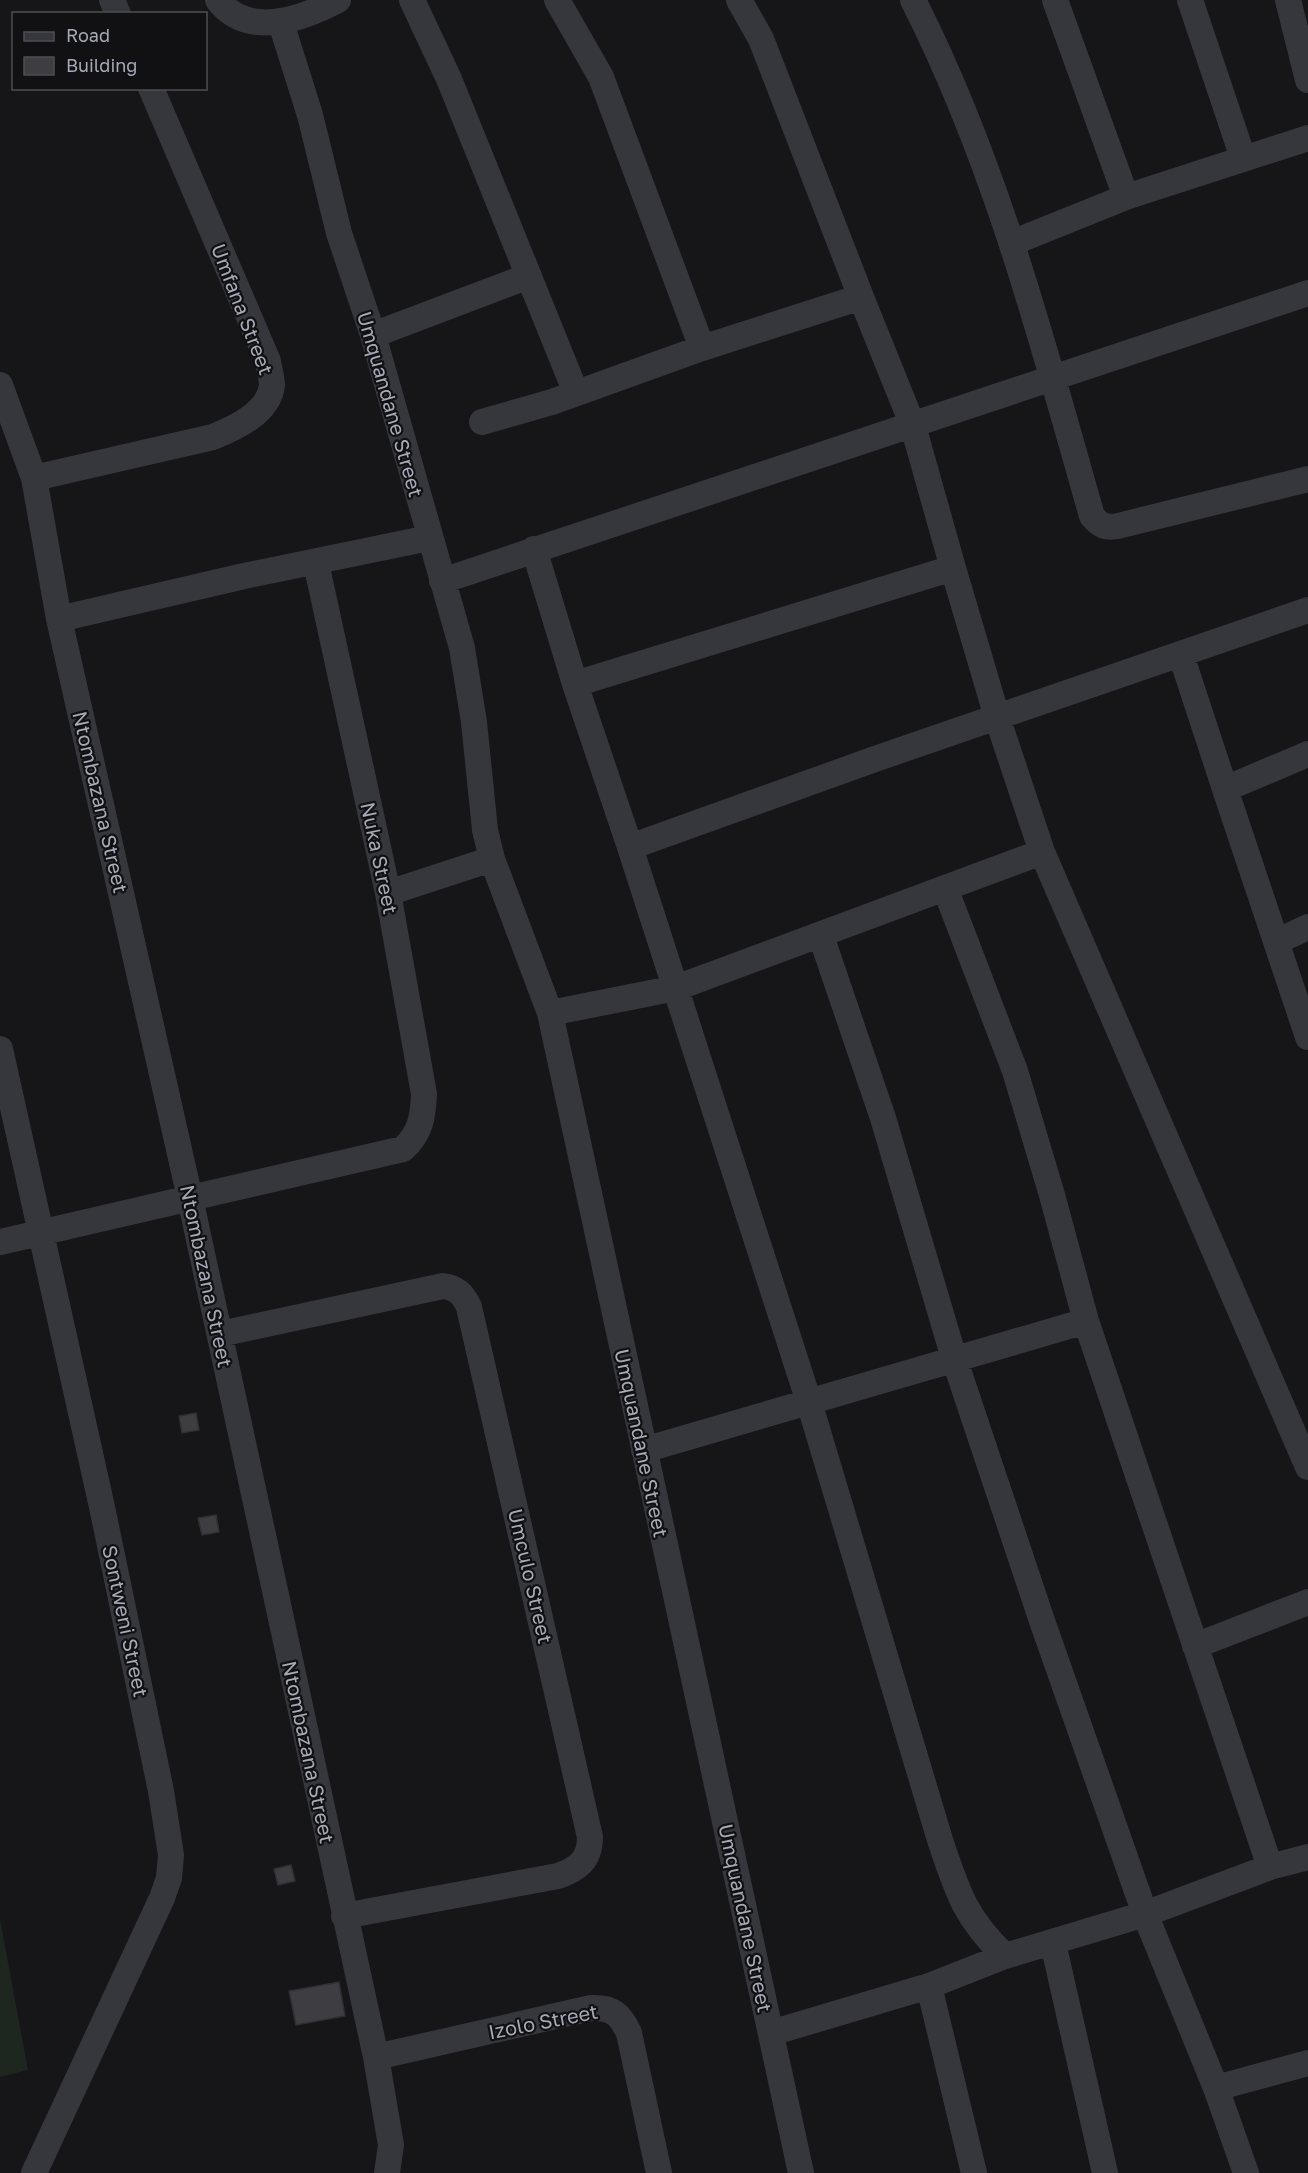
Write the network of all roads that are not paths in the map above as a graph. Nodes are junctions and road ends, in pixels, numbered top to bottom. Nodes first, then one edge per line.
1 (218, 0) edge
2 (338, 0) edge
3 (412, 0) edge
4 (557, 0) edge
5 (739, 0) edge
6 (914, 0) edge
7 (1055, 0) edge
8 (1190, 0) edge
9 (1288, 0) edge
10 (281, 23) junction
11 (1308, 80) edge
12 (152, 90) edge
13 (1308, 138) edge
14 (1243, 158) junction
15 (1126, 197) junction
16 (1012, 243) junction
17 (529, 276) junction
18 (1308, 293) edge
19 (861, 297) junction
20 (373, 335) junction
21 (702, 348) junction
22 (1052, 377) junction
23 (1, 392) edge
24 (576, 393) junction
25 (482, 422) dead end
26 (913, 426) junction
27 (34, 477) junction
28 (1308, 479) edge
29 (429, 538) junction
30 (534, 549) junction
31 (315, 563) junction
32 (953, 568) junction
33 (442, 581) junction
34 (1308, 610) edge
35 (59, 619) junction
36 (1181, 655) junction
37 (576, 684) junction
38 (997, 717) junction
39 (1308, 754) edge
40 (1225, 789) junction
41 (630, 847) junction
42 (1042, 852) junction
43 (492, 859) junction
44 (945, 888) junction
45 (388, 893) junction
46 (1308, 927) edge
47 (821, 936) junction
48 (1276, 942) junction
49 (676, 988) junction
50 (550, 1013) junction
51 (1308, 1037) edge
52 (0, 1049) edge
53 (190, 1198) junction
54 (40, 1234) junction
55 (0, 1242) edge
56 (1086, 1321) junction
57 (220, 1334) junction
58 (954, 1358) junction
59 (809, 1402) junction
60 (644, 1450) junction
61 (1308, 1467) edge
62 (1308, 1602) edge
63 (1195, 1646) junction
64 (1308, 1857) edge
65 (1270, 1867) junction
66 (1146, 1914) junction
67 (344, 1916) junction
68 (1053, 1943) junction
69 (1005, 1956) junction
70 (929, 1986) junction
71 (771, 2033) junction
72 (376, 2057) junction
73 (1308, 2063) edge
74 (1216, 2088) junction
75 (652, 2171) edge
76 (34, 2173) edge
77 (387, 2173) edge
78 (801, 2173) edge
79 (974, 2173) edge
80 (1105, 2173) edge
81 (1246, 2173) edge

1 - 10 street
2 - 10 street
3 - 17 street
4 - 21 street
5 - 19 street
6 - 16 street
7 - 15 street
8 - 14 street
9 - 11 street
10 - 20 street, Umquandane Street
12 - 27 street, Umfana Street
13 - 14 street
14 - 15 street
15 - 16 street
16 - 22 street
17 - 20 street
17 - 24 street
18 - 22 street
19 - 21 street
19 - 26 street
20 - 29 street, Umquandane Street
21 - 24 street
22 - 26 street
22 - 28 street
23 - 27 street, Ntombazana Street
24 - 25 street
26 - 30 street
26 - 32 street
27 - 35 street, Ntombazana Street
29 - 31 street
29 - 33 street, Umquandane Street
30 - 33 street
30 - 37 street
31 - 35 street
31 - 45 street, Nuka Street
32 - 37 street
32 - 38 street
33 - 43 street, Umquandane Street
34 - 36 street
35 - 53 street, Ntombazana Street
36 - 38 street
36 - 40 street
37 - 41 street
38 - 41 street
38 - 42 street
39 - 40 street
40 - 48 street
41 - 49 street
42 - 44 street
42 - 61 street
43 - 45 street
43 - 50 street, Umquandane Street
44 - 47 street
44 - 56 street
45 - 53 street, Nuka Street
46 - 48 street
47 - 49 street
47 - 58 street
48 - 51 street
49 - 50 street
49 - 59 street
50 - 60 street, Umquandane Street
52 - 54 street, Sontweni Street
53 - 54 street
53 - 57 street, Ntombazana Street
54 - 55 street
54 - 76 street, Sontweni Street
56 - 58 street
56 - 63 street
57 - 67 street, Ntombazana Street
57 - 67 street, Umculo Street
58 - 59 street
58 - 66 street
59 - 60 street
59 - 69 street
60 - 71 street, Umquandane Street
62 - 63 street
63 - 65 street
64 - 65 street, Umquandane Street
65 - 66 street, Umquandane Street
66 - 68 street, Umquandane Street
66 - 74 street
67 - 72 street, Ntombazana Street
68 - 69 street, Umquandane Street
68 - 80 street
69 - 70 street, Umquandane Street
70 - 71 street, Umquandane Street
70 - 79 street
71 - 78 street, Umquandane Street
72 - 75 street, Izolo Street
72 - 77 street, Ntombazana Street
73 - 74 street
74 - 81 street

